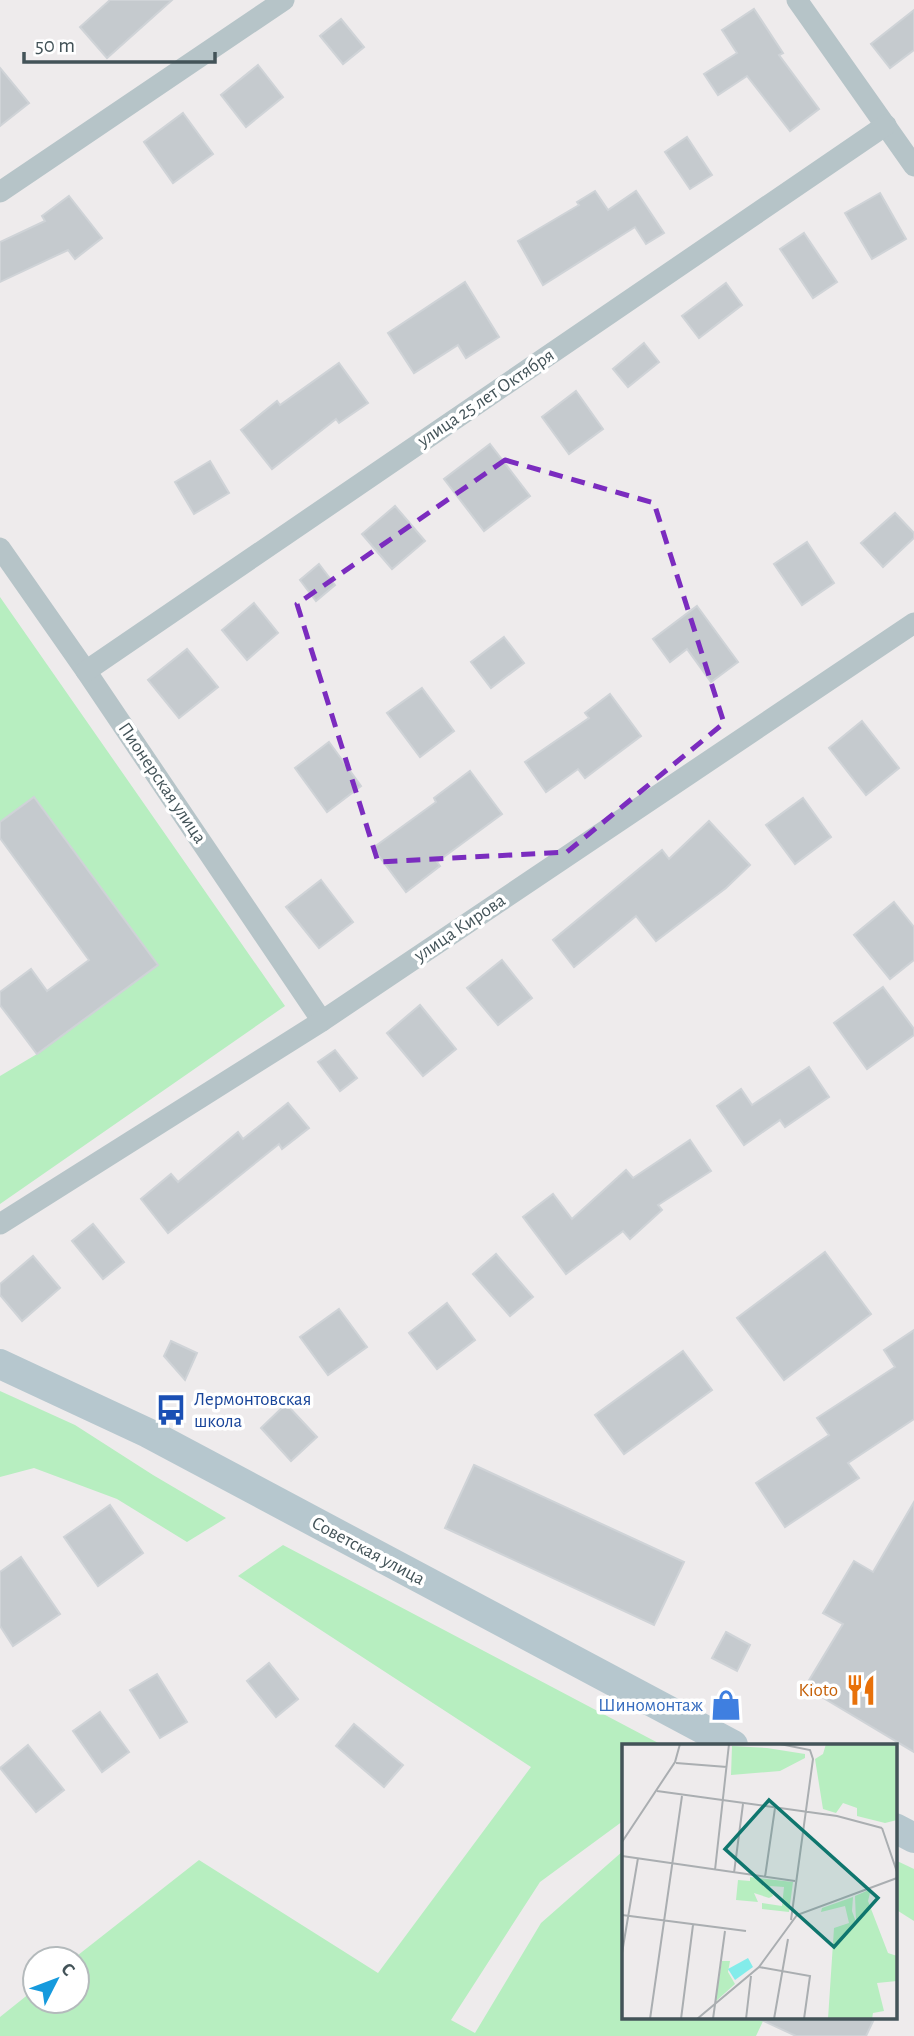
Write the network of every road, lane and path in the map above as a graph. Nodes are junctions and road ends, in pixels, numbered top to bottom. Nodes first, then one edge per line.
1 (284, 0) edge
2 (797, 0) edge
3 (886, 125) junction
4 (914, 166) edge
5 (0, 192) edge
6 (0, 548) edge
7 (914, 623) edge
8 (86, 671) junction
9 (322, 1021) junction
10 (0, 1224) edge
11 (0, 1364) edge
12 (731, 1744) edge
13 (897, 1829) edge
14 (914, 1838) edge

1 - 5 street
2 - 3 street
3 - 4 street
3 - 8 street, улица 25 лет Октября
6 - 8 street, Пионерская улица
7 - 9 street, улица Кирова
8 - 9 street, Пионерская улица
9 - 10 street, улица Кирова
11 - 12 main road, Советская улица
13 - 14 main road

